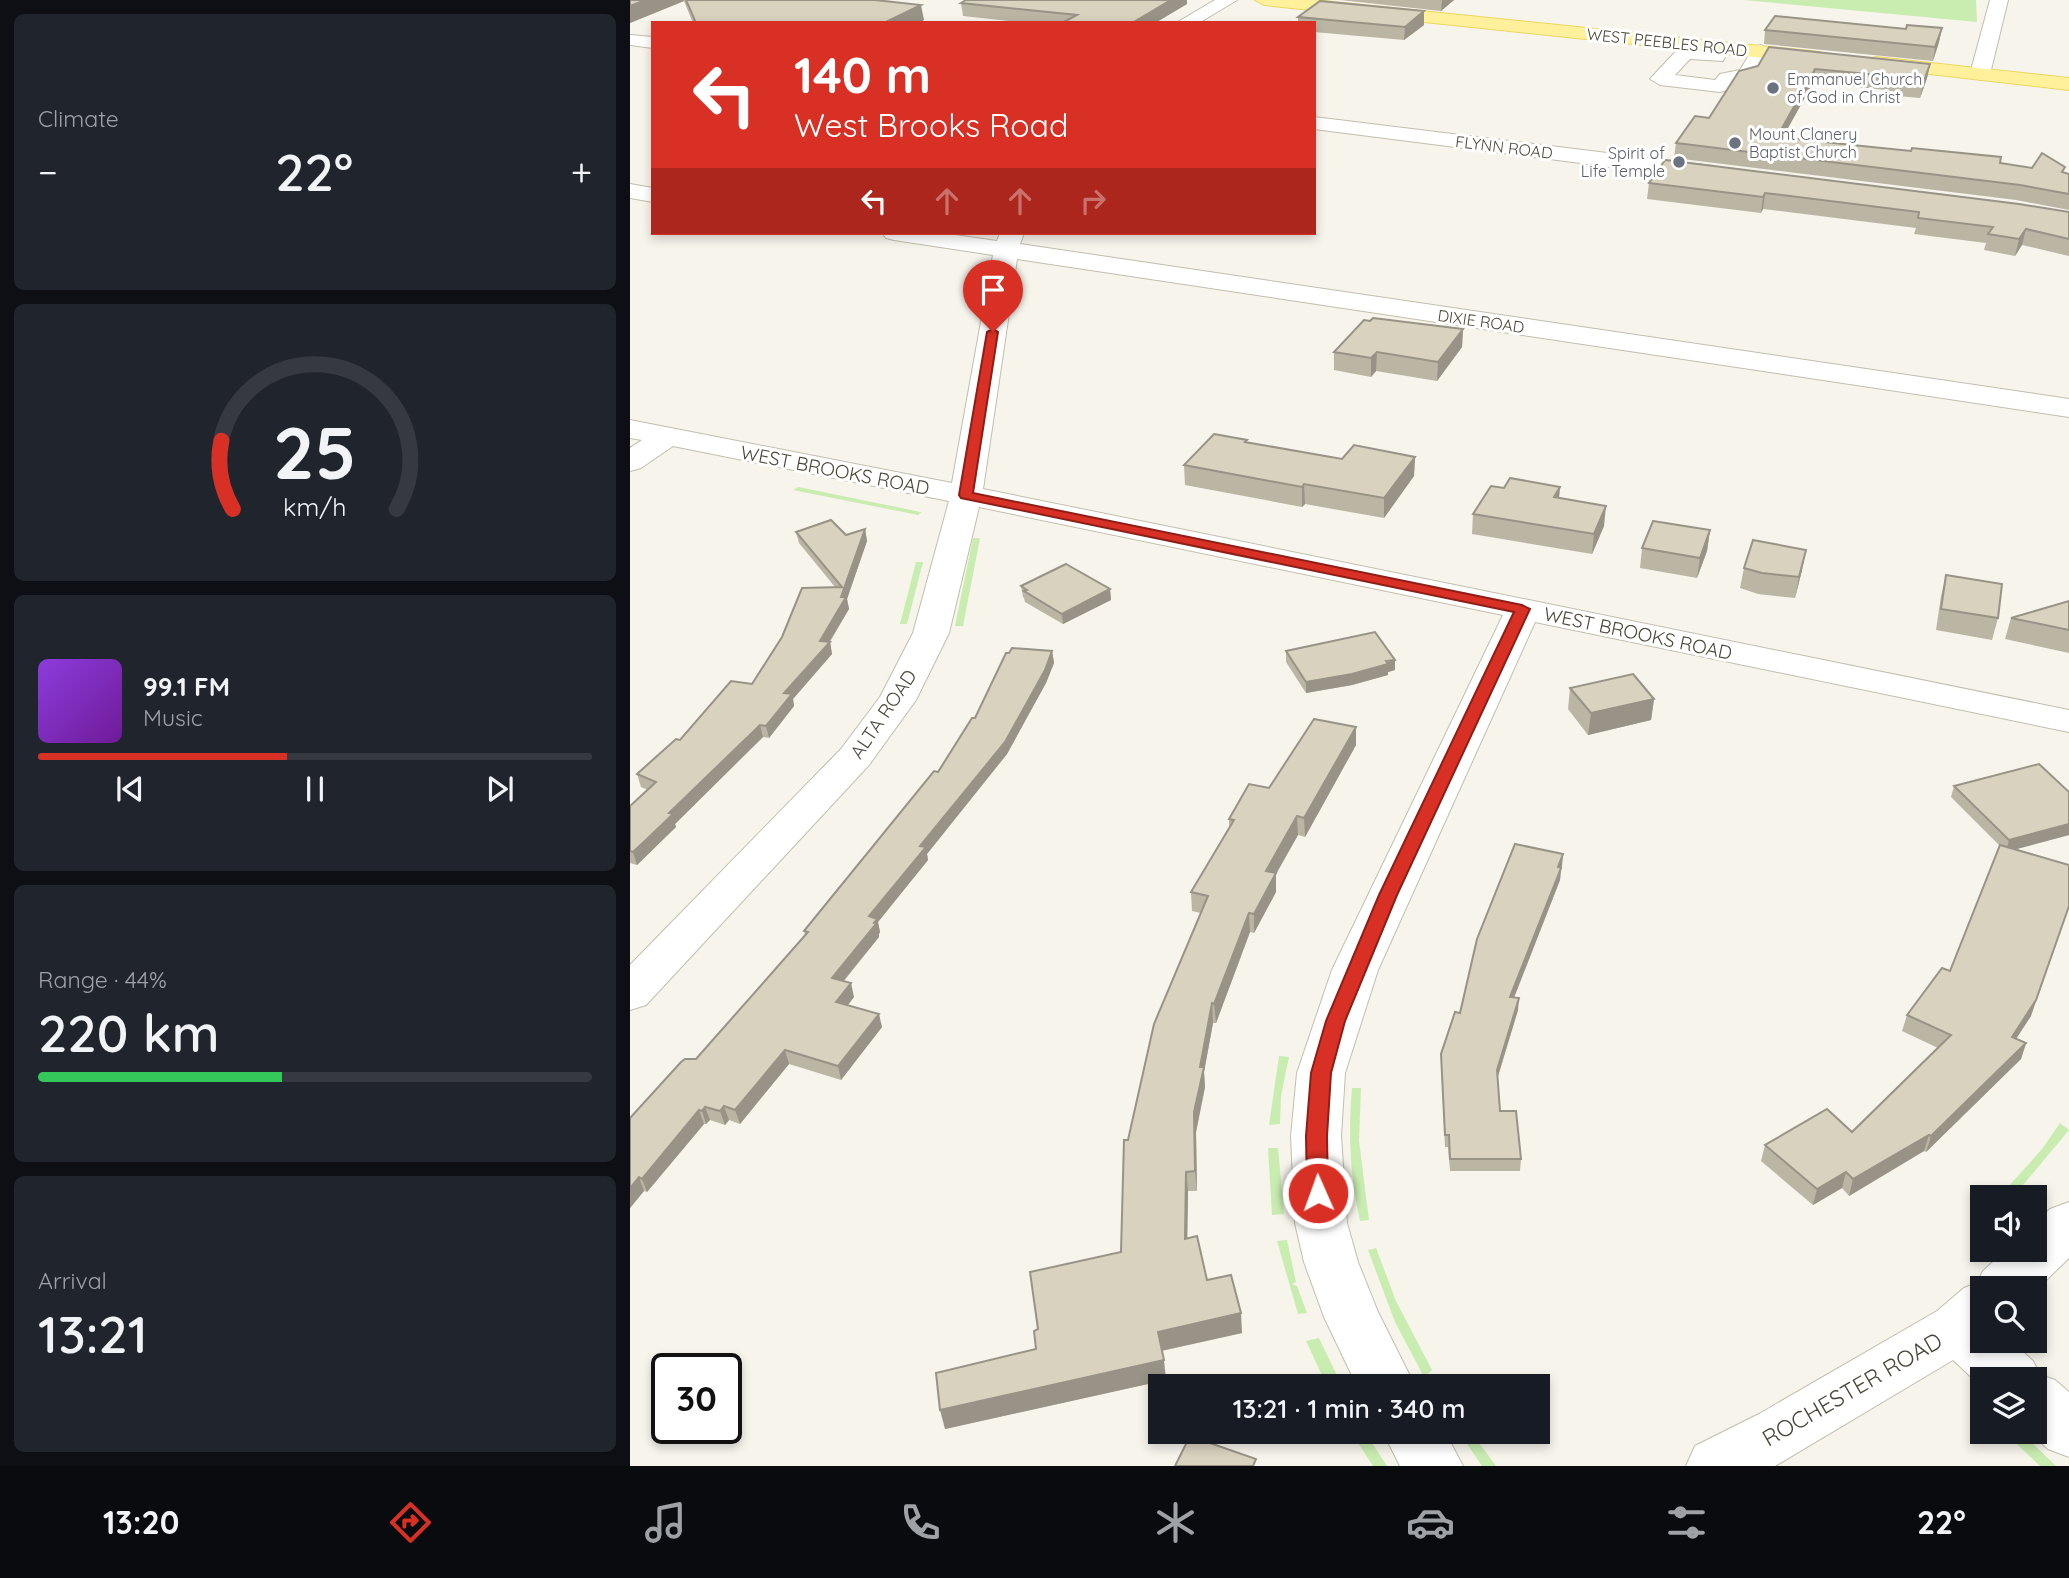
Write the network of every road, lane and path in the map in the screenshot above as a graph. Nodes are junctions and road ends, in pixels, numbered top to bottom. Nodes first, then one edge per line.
1 (1228, 0) edge
2 (1264, 0) edge
3 (1999, 0) edge
4 (1189, 21) edge
5 (630, 40) edge
6 (651, 43) edge
7 (1719, 52) junction
8 (1758, 59) junction
9 (1979, 74) junction
10 (1689, 83) junction
11 (2069, 83) edge
12 (1316, 123) edge
13 (1741, 176) edge
14 (630, 191) edge
15 (651, 195) edge
16 (920, 235) edge
17 (1009, 242) edge
18 (2069, 408) edge
19 (630, 429) edge
20 (667, 437) junction
21 (630, 462) edge
22 (966, 495) junction
23 (1522, 609) junction
24 (2069, 721) edge
25 (630, 993) edge
26 (2069, 1224) edge
27 (2015, 1276) edge
28 (1970, 1317) edge
29 (1380, 1374) edge
30 (2047, 1410) edge
31 (2069, 1430) edge
32 (1419, 1444) edge
33 (1433, 1466) edge
34 (1716, 1466) edge

1 - 4 street
2 - 7 main road, WEST PEEBLES ROAD
3 - 9 street
5 - 6 street
7 - 8 main road, WEST PEEBLES ROAD
7 - 10 street
7 - 10 street
8 - 9 main road, WEST PEEBLES ROAD
8 - 10 street
9 - 11 main road, WEST PEEBLES ROAD
12 - 13 street, FLYNN ROAD
14 - 15 street
16 - 17 street, DIXIE ROAD
17 - 18 street, DIXIE ROAD
17 - 22 street, ALTA ROAD
19 - 20 street, WEST BROOKS ROAD
20 - 21 street
20 - 22 street, WEST BROOKS ROAD
22 - 23 street, WEST BROOKS ROAD
22 - 25 street, ALTA ROAD
23 - 24 street, WEST BROOKS ROAD
23 - 29 street
26 - 27 street
28 - 34 street, ROCHESTER ROAD
30 - 31 street
32 - 33 street

